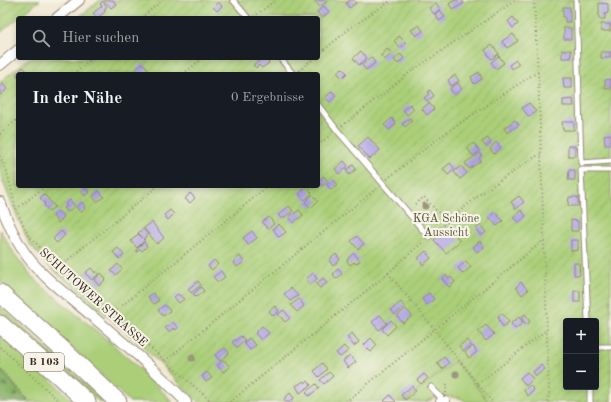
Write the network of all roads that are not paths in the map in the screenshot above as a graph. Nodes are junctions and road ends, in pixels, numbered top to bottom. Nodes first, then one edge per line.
1 (79, 0) edge
2 (233, 0) edge
3 (576, 0) edge
4 (59, 16) edge
5 (246, 16) edge
6 (16, 52) edge
7 (282, 60) edge
8 (0, 65) edge
9 (292, 72) edge
10 (320, 108) edge
11 (611, 161) edge
12 (611, 170) edge
13 (0, 202) edge
14 (429, 237) road end
15 (0, 293) edge
16 (588, 318) edge
17 (0, 324) edge
18 (599, 347) edge
19 (611, 347) edge
20 (431, 387) dead end
21 (590, 390) edge
22 (86, 402) edge
23 (118, 402) edge
24 (186, 402) edge
25 (441, 402) edge
26 (445, 402) edge
27 (590, 402) edge

1 - 4 street
2 - 5 lane
3 - 11 lane
6 - 8 street
7 - 9 lane
10 - 14 lane
12 - 16 lane
13 - 24 street, SCHUTOWER STRASSE
15 - 23 highway, B 103
17 - 22 highway, B 103
18 - 19 lane
20 - 26 lane
21 - 27 lane
25 - 26 street

